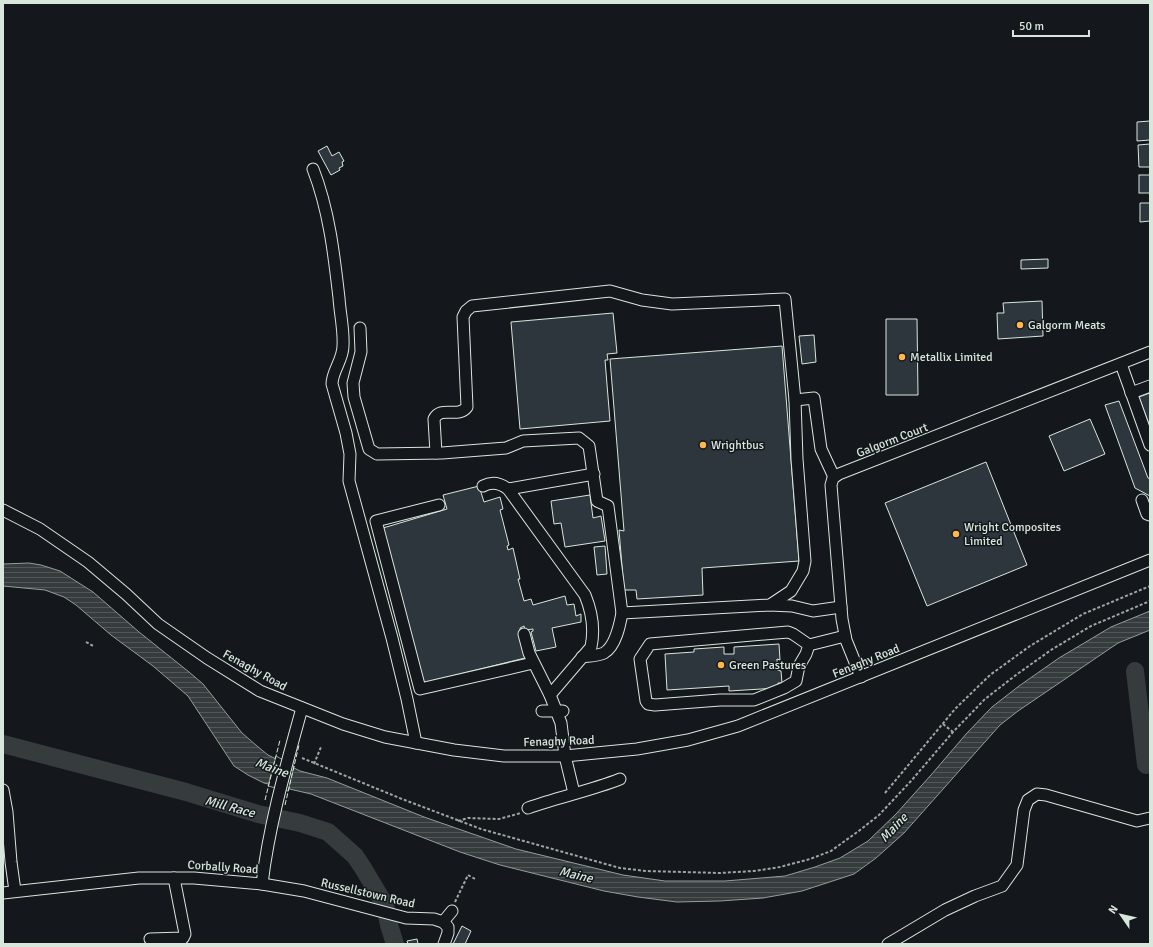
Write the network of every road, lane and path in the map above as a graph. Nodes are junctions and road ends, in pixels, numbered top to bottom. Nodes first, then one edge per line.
1 (313, 168) dead end
2 (360, 328) dead end
3 (1150, 352) edge
4 (1121, 364) junction
5 (1150, 386) edge
6 (1131, 393) junction
7 (795, 400) junction
8 (1149, 438) edge
9 (436, 453) junction
10 (594, 474) junction
11 (834, 477) junction
12 (483, 486) dead end
13 (508, 489) junction
14 (1142, 500) dead end
15 (438, 505) dead end
16 (3, 510) edge
17 (1150, 515) edge
18 (1150, 560) edge
19 (1150, 586) edge
20 (1150, 600) edge
21 (770, 605) junction
22 (841, 607) junction
23 (622, 613) junction
24 (524, 634) dead end
25 (845, 636) junction
26 (86, 642) dead end
27 (809, 645) junction
28 (93, 646) dead end
29 (582, 657) junction
30 (533, 663) junction
31 (861, 677) junction
32 (550, 696) junction
33 (302, 708) junction
34 (542, 711) dead end
35 (560, 711) junction
36 (943, 724) junction
37 (953, 732) junction
38 (416, 743) junction
39 (321, 747) dead end
40 (565, 756) junction
41 (302, 758) dead end
42 (314, 764) junction
43 (620, 779) dead end
44 (3, 790) edge
45 (574, 793) junction
46 (885, 793) dead end
47 (528, 808) joint
48 (1150, 818) edge
49 (458, 820) junction
50 (174, 878) junction
51 (475, 879) dead end
52 (262, 884) junction
53 (15, 891) junction
54 (3, 892) edge
55 (452, 911) joint
56 (443, 922) junction
57 (150, 939) dead end
58 (444, 944) edge
59 (888, 944) edge

1 - 38 street
2 - 9 street
3 - 4 street, Galgorm Court
4 - 6 street
4 - 11 street, Galgorm Court
5 - 6 street
6 - 8 street
7 - 9 street
7 - 11 street
7 - 21 street
9 - 10 street
10 - 13 street
10 - 23 street
11 - 22 street
12 - 13 street
13 - 29 street
14 - 17 street
15 - 30 street
16 - 33 street, Fenaghy Road
18 - 31 street, Fenaghy Road
19 - 36 path
20 - 37 path
21 - 22 street
21 - 23 street
22 - 25 street
23 - 29 street
24 - 30 street
25 - 27 street
25 - 31 street
26 - 28 path
27 - 27 street
29 - 32 street
30 - 32 street
31 - 40 street, Fenaghy Road
32 - 35 street
33 - 38 street, Fenaghy Road
33 - 52 street, Corbally Road
34 - 35 street
35 - 40 street
36 - 37 path
36 - 46 path
37 - 49 path
38 - 40 street, Fenaghy Road
39 - 42 path
40 - 45 street
41 - 42 path
42 - 49 path
43 - 45 street
44 - 53 street
45 - 47 street
47 - 49 path
48 - 59 street
50 - 52 street, Corbally Road
50 - 53 street, Corbally Road
50 - 57 street
51 - 55 path
52 - 56 street, Russellstown Road
53 - 54 street, Corbally Road
55 - 56 street
56 - 58 street

